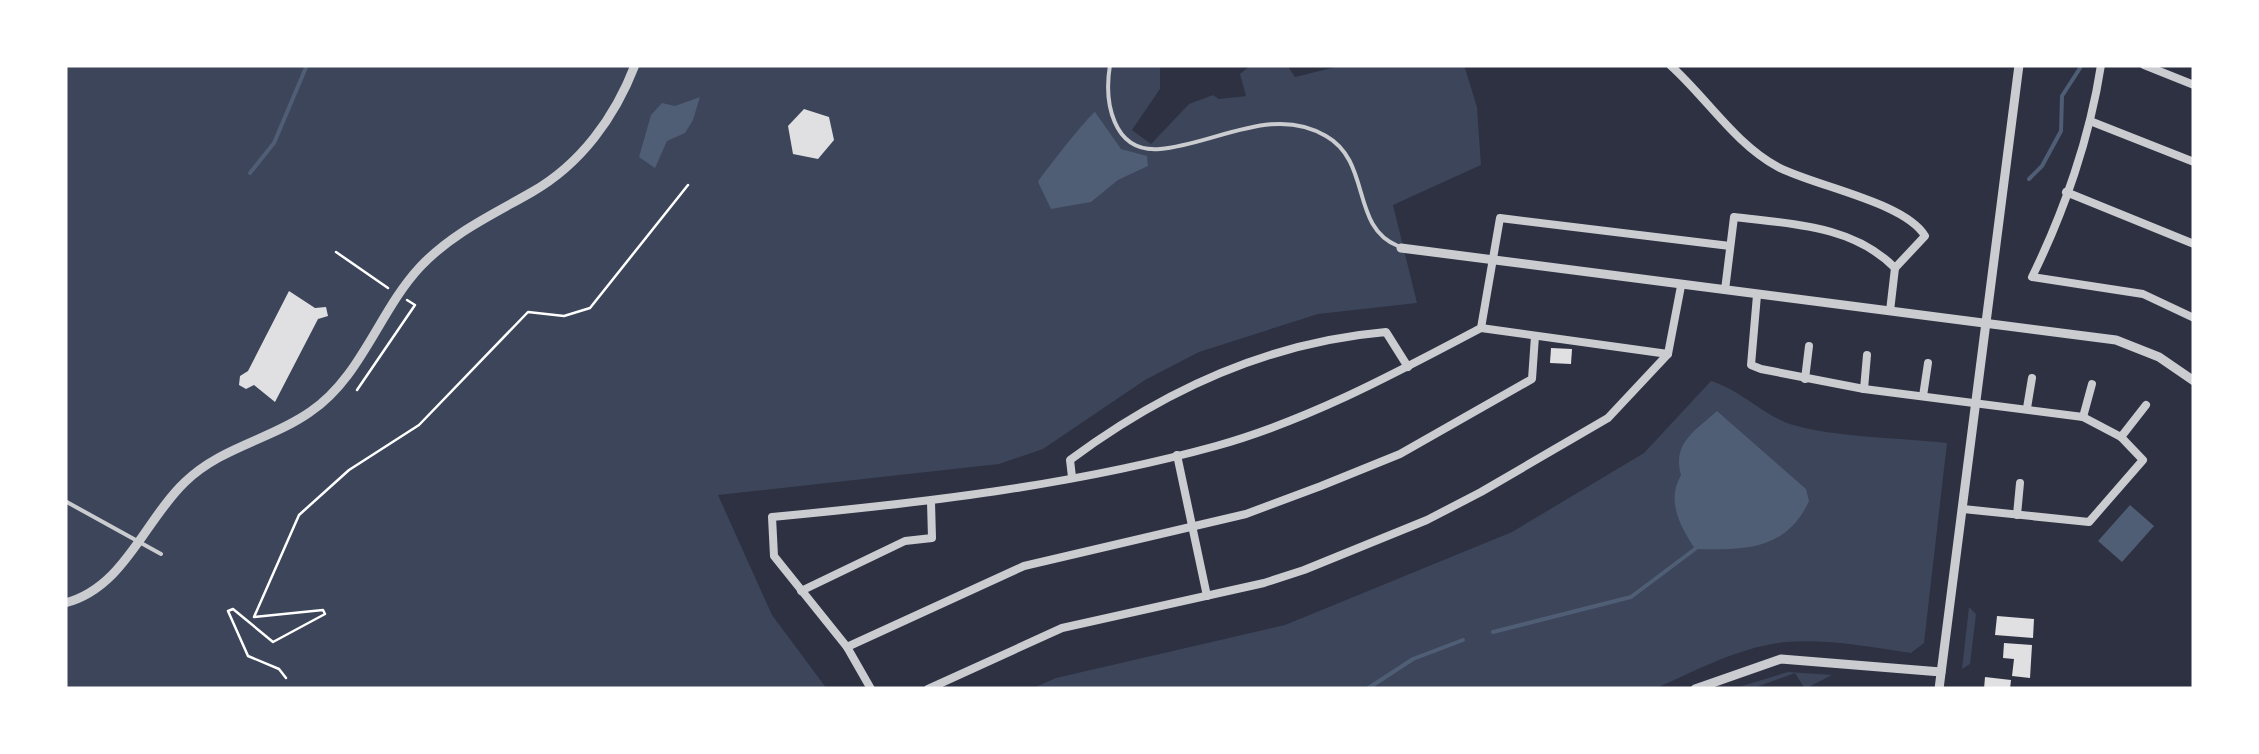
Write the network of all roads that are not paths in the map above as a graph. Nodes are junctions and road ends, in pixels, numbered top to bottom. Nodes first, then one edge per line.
1 (635, 65) edge
2 (1110, 65) edge
3 (1670, 65) edge
4 (2019, 65) edge
5 (2102, 65) edge
6 (2144, 65) edge
7 (2194, 85) edge
8 (2090, 121) junction
9 (2194, 162) edge
10 (2066, 192) junction
11 (2194, 244) edge
12 (1730, 246) junction
13 (1402, 248) joint
14 (1493, 261) junction
15 (1895, 268) junction
16 (1681, 286) junction
17 (1725, 290) junction
18 (1757, 295) junction
19 (1890, 311) junction
20 (2194, 318) edge
21 (1986, 324) junction
22 (1481, 328) junction
23 (1534, 336) junction
24 (1808, 346) dead end
25 (1668, 354) junction
26 (1868, 356) dead end
27 (1928, 363) dead end
28 (1408, 367) junction
29 (2032, 378) dead end
30 (1805, 379) junction
31 (2194, 381) edge
32 (2092, 384) dead end
33 (1864, 389) junction
34 (1923, 396) junction
35 (1977, 403) junction
36 (2146, 405) dead end
37 (2028, 408) junction
38 (2083, 416) junction
39 (2121, 437) junction
40 (1177, 456) junction
41 (1072, 477) junction
42 (2020, 483) dead end
43 (65, 500) edge
44 (931, 502) junction
45 (1963, 509) junction
46 (2016, 515) junction
47 (1192, 527) junction
48 (161, 554) dead end
49 (801, 592) junction
50 (1207, 596) junction
51 (65, 603) edge
52 (847, 647) junction
53 (1941, 672) junction
54 (870, 689) edge
55 (928, 689) edge
56 (1694, 689) edge
57 (1939, 689) edge

1 - 51 street
2 - 13 lane
3 - 15 street
4 - 21 street
5 - 8 street
6 - 7 street
8 - 9 street
8 - 10 street
10 - 11 street
10 - 20 street
12 - 14 street
12 - 15 street
12 - 17 street
13 - 14 street
14 - 16 street
14 - 22 street
15 - 19 street
16 - 17 street
16 - 25 street
17 - 18 street
18 - 19 street
18 - 30 street
19 - 21 street
21 - 31 street
21 - 35 street
22 - 23 street
22 - 28 street
23 - 25 street
23 - 47 street
24 - 30 street
25 - 50 street
26 - 33 street
27 - 34 street
28 - 40 street
28 - 41 street
29 - 37 street
30 - 33 street
32 - 38 street
33 - 34 street
34 - 35 street
35 - 37 street
35 - 45 street
36 - 39 street
37 - 38 street
38 - 39 street
39 - 46 street
40 - 41 street
40 - 47 street
41 - 44 street
42 - 46 street
43 - 48 lane
44 - 49 street
44 - 49 street
45 - 46 street
45 - 53 street
47 - 50 street
47 - 52 street
49 - 52 street
50 - 55 street
52 - 54 street
53 - 56 street
53 - 57 street

